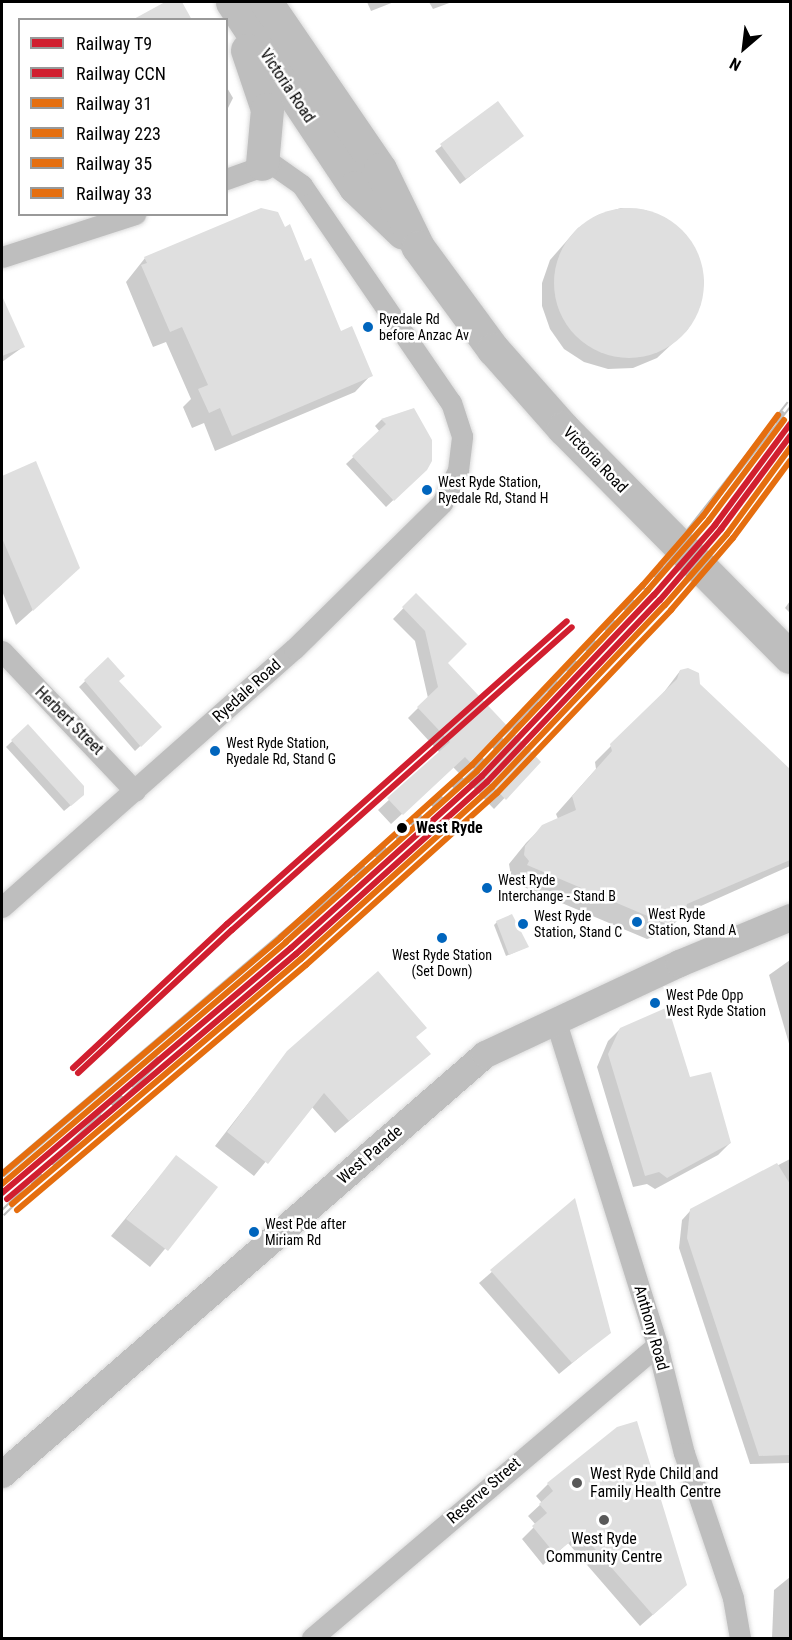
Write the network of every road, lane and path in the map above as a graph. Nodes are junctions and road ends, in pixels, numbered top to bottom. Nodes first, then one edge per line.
1 (266, 2) edge
2 (233, 5) edge
3 (262, 164) junction
4 (228, 178) edge
5 (129, 216) edge
6 (418, 247) junction
7 (2, 257) edge
8 (2, 652) edge
9 (790, 657) edge
10 (135, 791) junction
11 (2, 907) edge
12 (790, 916) edge
13 (555, 1019) junction
14 (657, 1345) junction
15 (2, 1474) edge
16 (312, 1638) edge
17 (740, 1638) edge

1 - 6 highway, Victoria Road
2 - 3 highway
2 - 6 highway, Victoria Road
3 - 4 street
3 - 10 street, Ryedale Road
5 - 7 street
6 - 9 highway, Victoria Road
8 - 10 street, Herbert Street
10 - 11 street, Ryedale Road
12 - 13 street, West Parade
13 - 14 street, Anthony Road
13 - 15 street, West Parade
14 - 16 street, Reserve Street
14 - 17 street, Anthony Road

